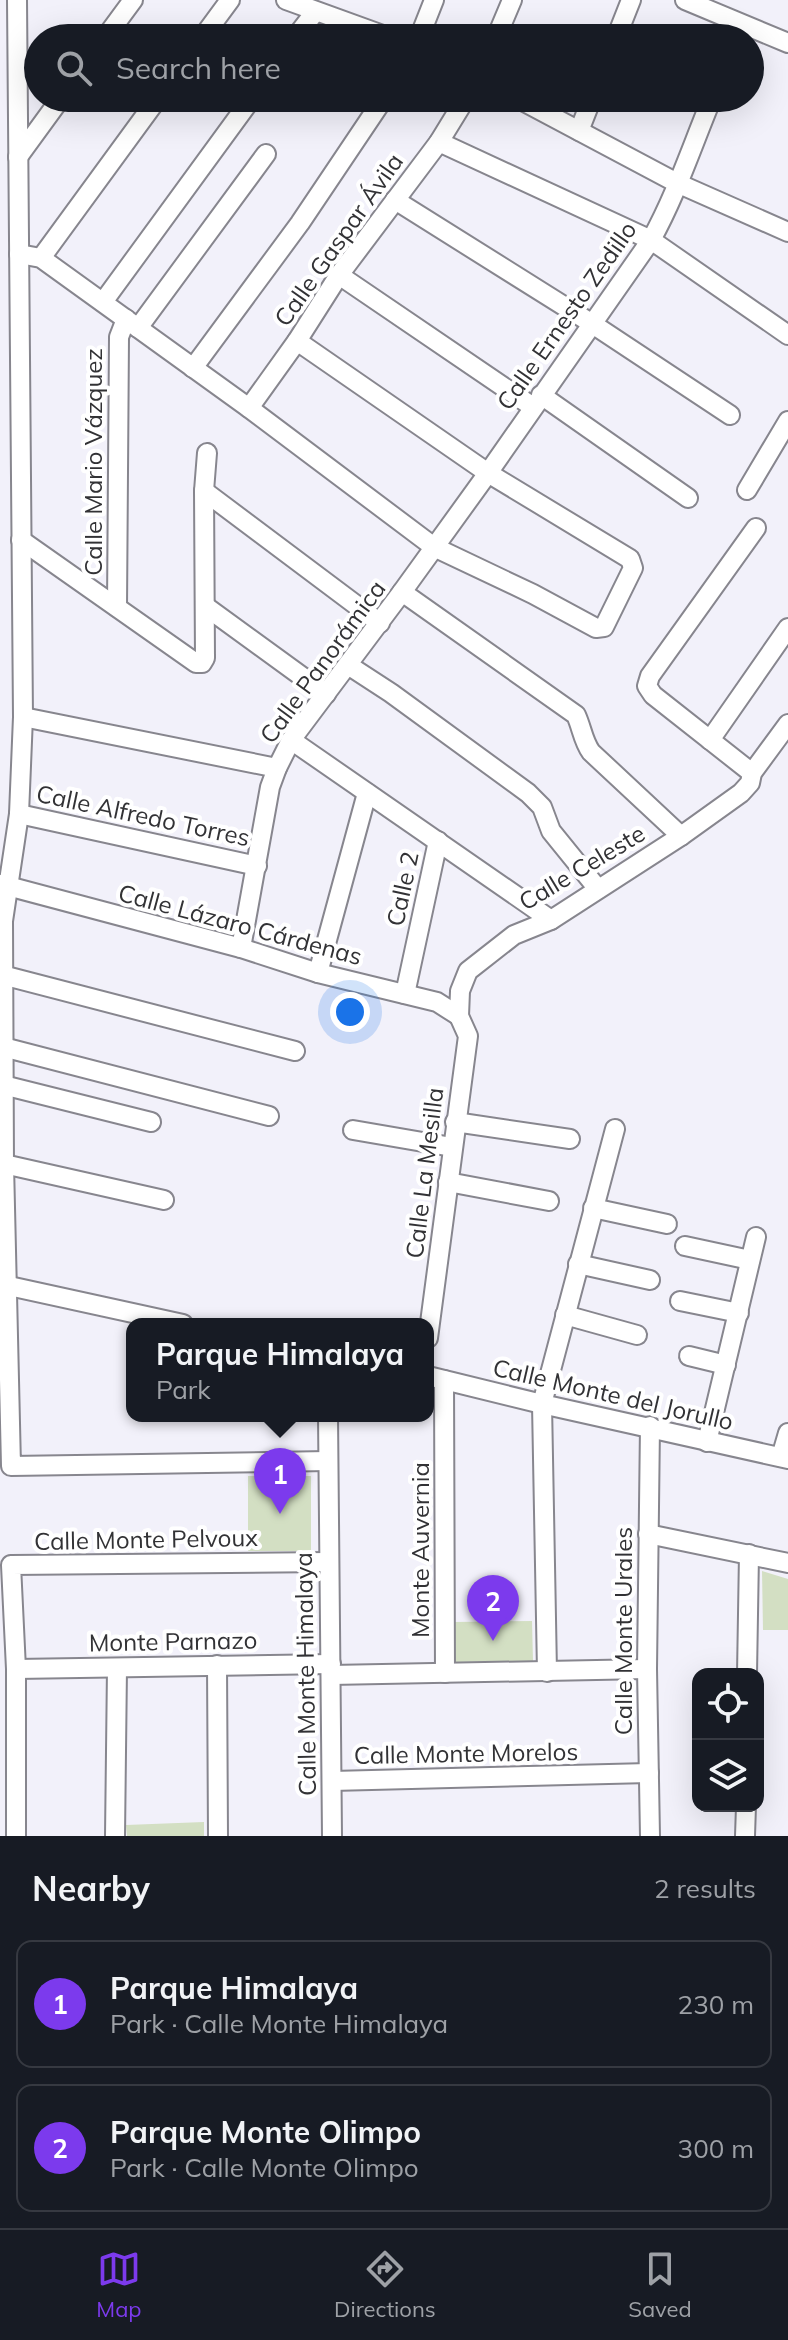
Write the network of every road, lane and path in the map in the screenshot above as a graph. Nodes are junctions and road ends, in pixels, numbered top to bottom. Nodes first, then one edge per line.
1 (17, 0) edge
2 (133, 0) edge
3 (230, 0) edge
4 (286, 0) edge
5 (434, 0) edge
6 (512, 0) edge
7 (631, 0) edge
8 (691, 1) edge
9 (315, 12) junction
10 (339, 20) junction
11 (115, 24) edge
12 (212, 24) edge
13 (306, 24) edge
14 (336, 24) edge
15 (351, 24) edge
16 (425, 24) edge
17 (502, 24) edge
18 (622, 24) edge
19 (730, 24) edge
20 (764, 36) edge
21 (788, 43) edge
22 (51, 112) edge
23 (148, 112) edge
24 (242, 112) edge
25 (375, 112) edge
26 (457, 112) edge
27 (543, 112) edge
28 (586, 112) edge
29 (706, 112) edge
30 (579, 131) junction
31 (439, 142) junction
32 (266, 154) dead end
33 (18, 157) junction
34 (677, 183) junction
35 (395, 200) junction
36 (788, 232) edge
37 (651, 240) junction
38 (19, 254) junction
39 (41, 258) junction
40 (339, 275) junction
41 (103, 302) junction
42 (132, 323) junction
43 (591, 323) junction
44 (788, 335) edge
45 (297, 341) junction
46 (193, 368) junction
47 (0, 395) edge
48 (20, 395) junction
49 (537, 401) junction
50 (249, 408) junction
51 (730, 415) dead end
52 (788, 421) edge
53 (207, 453) dead end
54 (488, 473) junction
55 (747, 490) dead end
56 (204, 491) junction
57 (688, 498) dead end
58 (756, 528) dead end
59 (21, 540) junction
60 (434, 547) junction
61 (402, 592) junction
62 (205, 606) junction
63 (117, 607) junction
64 (380, 623) junction
65 (788, 628) edge
66 (348, 665) junction
67 (326, 694) junction
68 (23, 717) junction
69 (788, 724) edge
70 (291, 740) junction
71 (710, 740) junction
72 (277, 768) junction
73 (752, 773) junction
74 (367, 793) junction
75 (19, 814) junction
76 (681, 836) junction
77 (438, 841) junction
78 (257, 866) junction
79 (3, 885) edge
80 (598, 889) junction
81 (551, 920) junction
82 (241, 948) junction
83 (318, 973) junction
84 (2, 975) junction
85 (405, 994) junction
86 (459, 1016) junction
87 (3, 1047) junction
88 (295, 1051) dead end
89 (3, 1085) junction
90 (269, 1116) dead end
91 (151, 1122) dead end
92 (455, 1122) junction
93 (615, 1129) dead end
94 (353, 1130) dead end
95 (570, 1139) dead end
96 (452, 1147) junction
97 (4, 1164) junction
98 (448, 1182) junction
99 (164, 1200) dead end
100 (549, 1201) dead end
101 (593, 1208) junction
102 (667, 1224) dead end
103 (756, 1237) dead end
104 (685, 1246) dead end
105 (750, 1260) junction
106 (578, 1264) junction
107 (650, 1280) dead end
108 (3, 1285) edge
109 (680, 1301) dead end
110 (739, 1313) junction
111 (565, 1315) junction
112 (155, 1318) edge
113 (431, 1318) edge
114 (637, 1335) dead end
115 (689, 1356) dead end
116 (726, 1365) junction
117 (436, 1378) edge
118 (542, 1404) junction
119 (328, 1422) edge
120 (650, 1426) junction
121 (788, 1433) edge
122 (707, 1442) junction
123 (784, 1458) edge
124 (328, 1461) junction
125 (648, 1534) junction
126 (749, 1554) junction
127 (329, 1562) junction
128 (788, 1563) edge
129 (217, 1665) junction
130 (117, 1668) junction
131 (747, 1668) edge
132 (16, 1669) junction
133 (331, 1669) junction
134 (647, 1669) junction
135 (547, 1672) junction
136 (445, 1673) junction
137 (649, 1773) junction
138 (332, 1781) junction
139 (746, 1812) edge
140 (16, 1836) edge
141 (115, 1836) edge
142 (218, 1836) edge
143 (332, 1836) edge
144 (650, 1836) edge
145 (745, 1836) edge

1 - 33 street
2 - 11 street
3 - 12 street
4 - 9 street
5 - 16 street
6 - 17 street
7 - 18 street
8 - 19 street
9 - 10 street
9 - 13 street
10 - 14 street
10 - 15 street
20 - 21 street
22 - 33 street
23 - 39 street
24 - 41 street
25 - 46 street
26 - 31 street, Calle Gaspar Ávila
27 - 30 street
28 - 30 street
29 - 34 street, Calle Ernesto Zedillo
30 - 34 street
31 - 35 street, Calle Gaspar Ávila
31 - 37 street
32 - 42 street, Calle Mario Vázquez
33 - 38 street
34 - 36 street
34 - 37 street, Calle Ernesto Zedillo
35 - 40 street, Calle Gaspar Ávila
35 - 43 street
37 - 43 street, Calle Ernesto Zedillo
37 - 44 street
38 - 39 street
38 - 48 street
39 - 41 street
40 - 45 street, Calle Gaspar Ávila
40 - 49 street
41 - 42 street
42 - 46 street
42 - 63 street, Calle Mario Vázquez
43 - 49 street, Calle Ernesto Zedillo
43 - 51 street
45 - 50 street, Calle Gaspar Ávila
45 - 54 street
46 - 50 street
47 - 48 street
48 - 59 street
49 - 54 street, Calle Ernesto Zedillo
49 - 57 street
50 - 60 street
52 - 55 street
53 - 56 street
54 - 60 street, Calle Panorámica
54 - 60 street
56 - 62 street
56 - 64 street
58 - 71 street
59 - 63 street
59 - 68 street
60 - 61 street, Calle Panorámica
61 - 64 street, Calle Panorámica
61 - 76 street
62 - 63 street
62 - 67 street
64 - 66 street, Calle Panorámica
65 - 71 street
66 - 67 street, Calle Panorámica
66 - 80 street
67 - 70 street, Calle Panorámica
68 - 72 street
68 - 75 street
69 - 73 street, Calle Celeste
70 - 72 street, Calle Panorámica
70 - 74 street
71 - 73 street
72 - 78 street, Calle Panorámica
73 - 76 street, Calle Celeste
74 - 77 street
74 - 83 street
75 - 78 street, Calle Alfredo Torres
75 - 79 street
76 - 80 street, Calle Celeste
77 - 81 street
77 - 85 street, Calle 2
78 - 82 street, Calle Panorámica
79 - 82 street, Calle Lázaro Cárdenas
79 - 84 street
80 - 81 street, Calle Celeste
81 - 86 street, Calle Celeste
82 - 83 street, Calle Lázaro Cárdenas
83 - 85 street, Calle Lázaro Cárdenas
84 - 87 street
84 - 88 street
85 - 86 street, Calle Lázaro Cárdenas
86 - 92 street, Calle La Mesilla
87 - 89 street
87 - 90 street
89 - 91 street
89 - 97 street
92 - 95 street
92 - 96 street, Calle La Mesilla
93 - 101 street
94 - 96 street
96 - 98 street, Calle La Mesilla
97 - 99 street
97 - 108 street
98 - 100 street
98 - 113 street, Calle La Mesilla
101 - 102 street
101 - 106 street
103 - 105 street
104 - 105 street
105 - 110 street
106 - 107 street
106 - 111 street
108 - 112 street
108 - 124 street
109 - 110 street
110 - 116 street
111 - 114 street
111 - 118 street
115 - 116 street
116 - 122 street
117 - 118 street, Calle Monte del Jorullo
117 - 136 street, Monte Auvernia
118 - 120 street, Calle Monte del Jorullo
118 - 135 street
119 - 124 street, Calle Monte Himalaya
120 - 122 street, Calle Monte del Jorullo
120 - 125 street, Calle Monte Urales
121 - 123 street
122 - 123 street, Calle Monte del Jorullo
124 - 127 street, Calle Monte Himalaya
125 - 126 street
125 - 134 street, Calle Monte Urales
126 - 128 street
126 - 131 street
127 - 132 street, Calle Monte Pelvoux
127 - 133 street, Calle Monte Himalaya
129 - 130 street, Monte Parnazo
129 - 133 street, Monte Parnazo
129 - 142 street
130 - 132 street, Monte Parnazo
130 - 141 street
132 - 140 street
133 - 136 street, Monte Parnazo
133 - 138 street, Calle Monte Himalaya
134 - 135 street, Monte Parnazo
134 - 137 street, Calle Monte Urales
135 - 136 street, Monte Parnazo
137 - 138 street, Calle Monte Morelos
137 - 144 street, Calle Monte Urales
138 - 143 street, Calle Monte Himalaya
139 - 145 street

